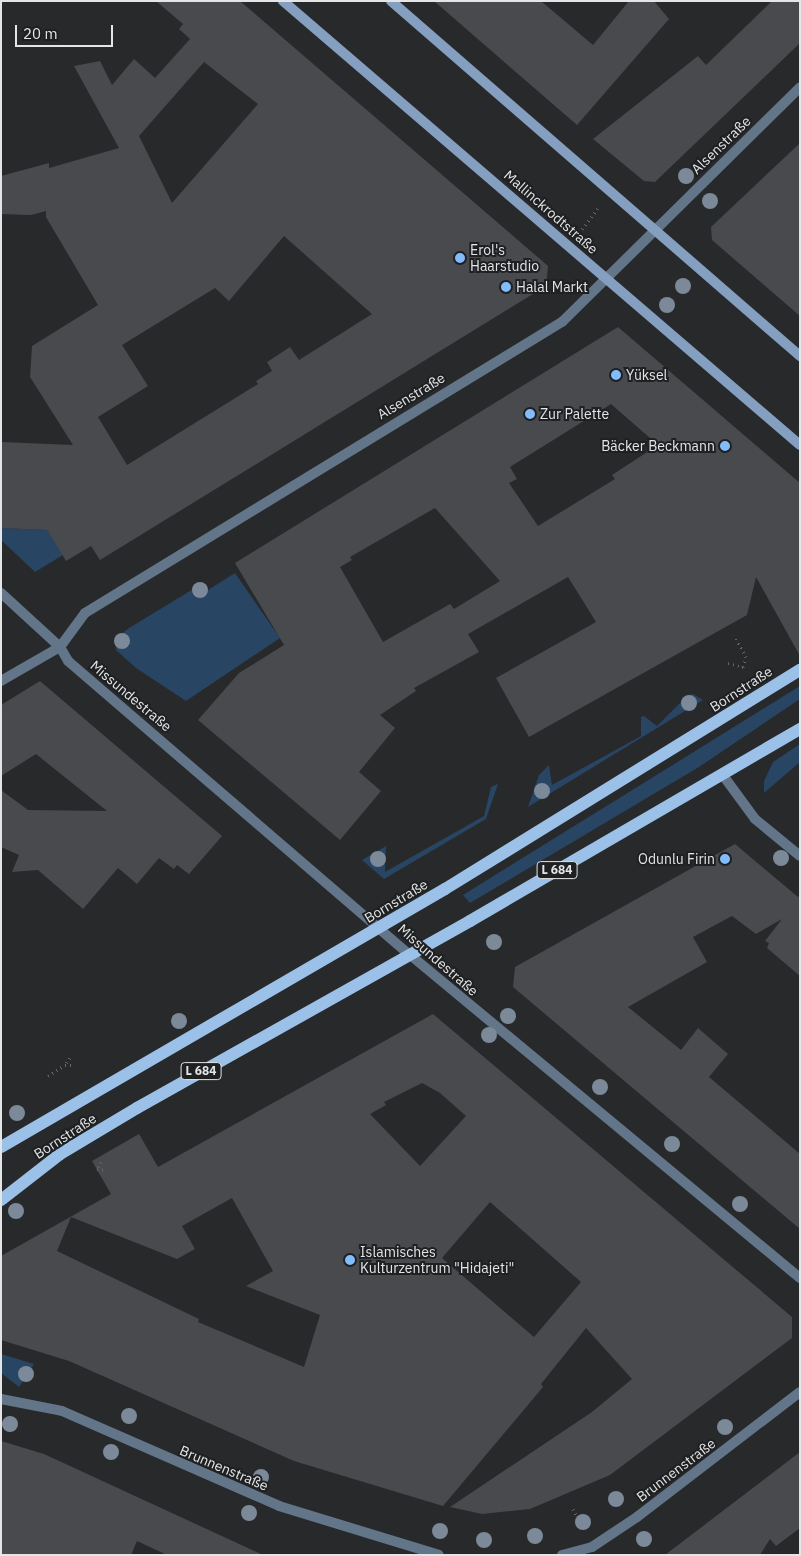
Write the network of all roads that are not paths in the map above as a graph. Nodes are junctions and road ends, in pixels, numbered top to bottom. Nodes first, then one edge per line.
1 (283, 1) edge
2 (391, 1) edge
3 (800, 87) edge
4 (654, 228) junction
5 (607, 278) junction
6 (800, 356) edge
7 (800, 444) edge
8 (1, 593) edge
9 (60, 646) junction
10 (800, 670) edge
11 (1, 681) edge
12 (800, 729) edge
13 (722, 774) junction
14 (800, 856) edge
15 (380, 928) junction
16 (409, 954) junction
17 (1, 1147) edge
18 (1, 1200) edge
19 (800, 1278) edge
20 (800, 1392) edge
21 (1, 1399) edge
22 (594, 1551) edge
23 (439, 1555) edge
24 (562, 1555) edge

1 - 5 main road, Mallinckrodtstraße
2 - 4 main road
3 - 4 street, Alsenstraße
4 - 5 street, Alsenstraße
4 - 6 main road
5 - 7 main road, Mallinckrodtstraße
5 - 9 street, Alsenstraße
8 - 9 street, Missundestraße
9 - 11 street, Alsenstraße
9 - 15 street, Missundestraße
10 - 15 main road, Bornstraße / L 684
12 - 13 main road, Bornstraße / L 684
13 - 14 street
13 - 16 main road, Bornstraße / L 684
15 - 16 street, Missundestraße
15 - 17 main road, Bornstraße / L 684
16 - 18 main road, Bornstraße / L 684
16 - 19 street, Missundestraße
20 - 22 street, Brunnenstraße
21 - 23 street, Brunnenstraße
22 - 24 street, Brunnenstraße

